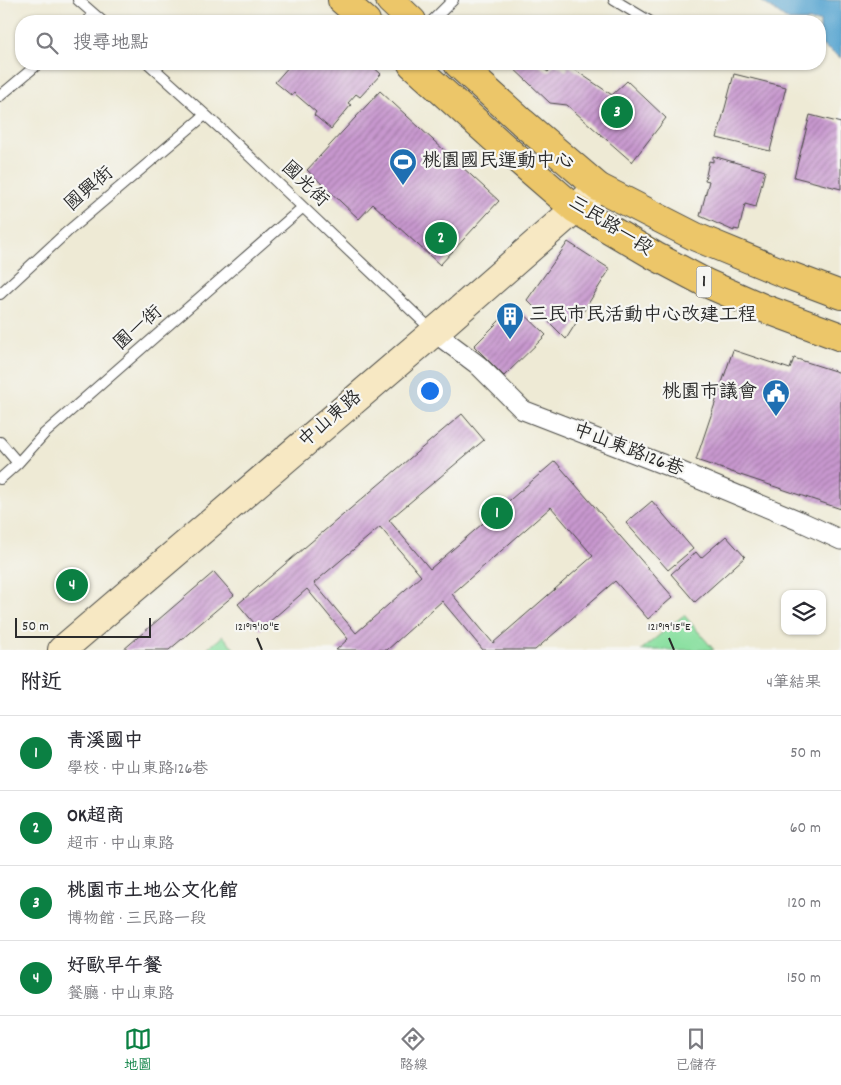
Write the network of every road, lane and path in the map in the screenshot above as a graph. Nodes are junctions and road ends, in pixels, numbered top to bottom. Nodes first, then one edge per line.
1 (78, 0) edge
2 (342, 0) edge
3 (390, 0) edge
4 (453, 0) edge
5 (614, 0) edge
6 (91, 15) edge
7 (359, 15) edge
8 (406, 15) edge
9 (438, 15) edge
10 (639, 15) edge
11 (31, 70) edge
12 (156, 70) edge
13 (419, 70) edge
14 (465, 70) edge
15 (0, 96) edge
16 (205, 115) junction
17 (598, 187) junction
18 (302, 208) junction
19 (575, 209) junction
20 (0, 294) edge
21 (841, 295) edge
22 (434, 332) junction
23 (841, 337) edge
24 (0, 442) edge
25 (18, 462) junction
26 (0, 479) edge
27 (841, 540) edge
28 (62, 650) edge

1 - 6 lane
2 - 7 main road
3 - 8 main road
4 - 9 lane
5 - 10 lane
11 - 15 lane
12 - 16 lane, 國光街
13 - 19 main road, 三民路一段 / 1
14 - 17 main road, 三民路一段 / 1
16 - 18 lane, 國光街
16 - 20 lane, 國興街
17 - 19 street, 中山東路
17 - 21 main road, 三民路一段 / 1
18 - 22 lane, 國光街
18 - 25 lane, 園一街
19 - 22 street, 中山東路
19 - 23 main road, 三民路一段 / 1
22 - 27 street, 中山東路126巷
22 - 28 street, 中山東路
24 - 25 lane
25 - 26 lane, 園一街

